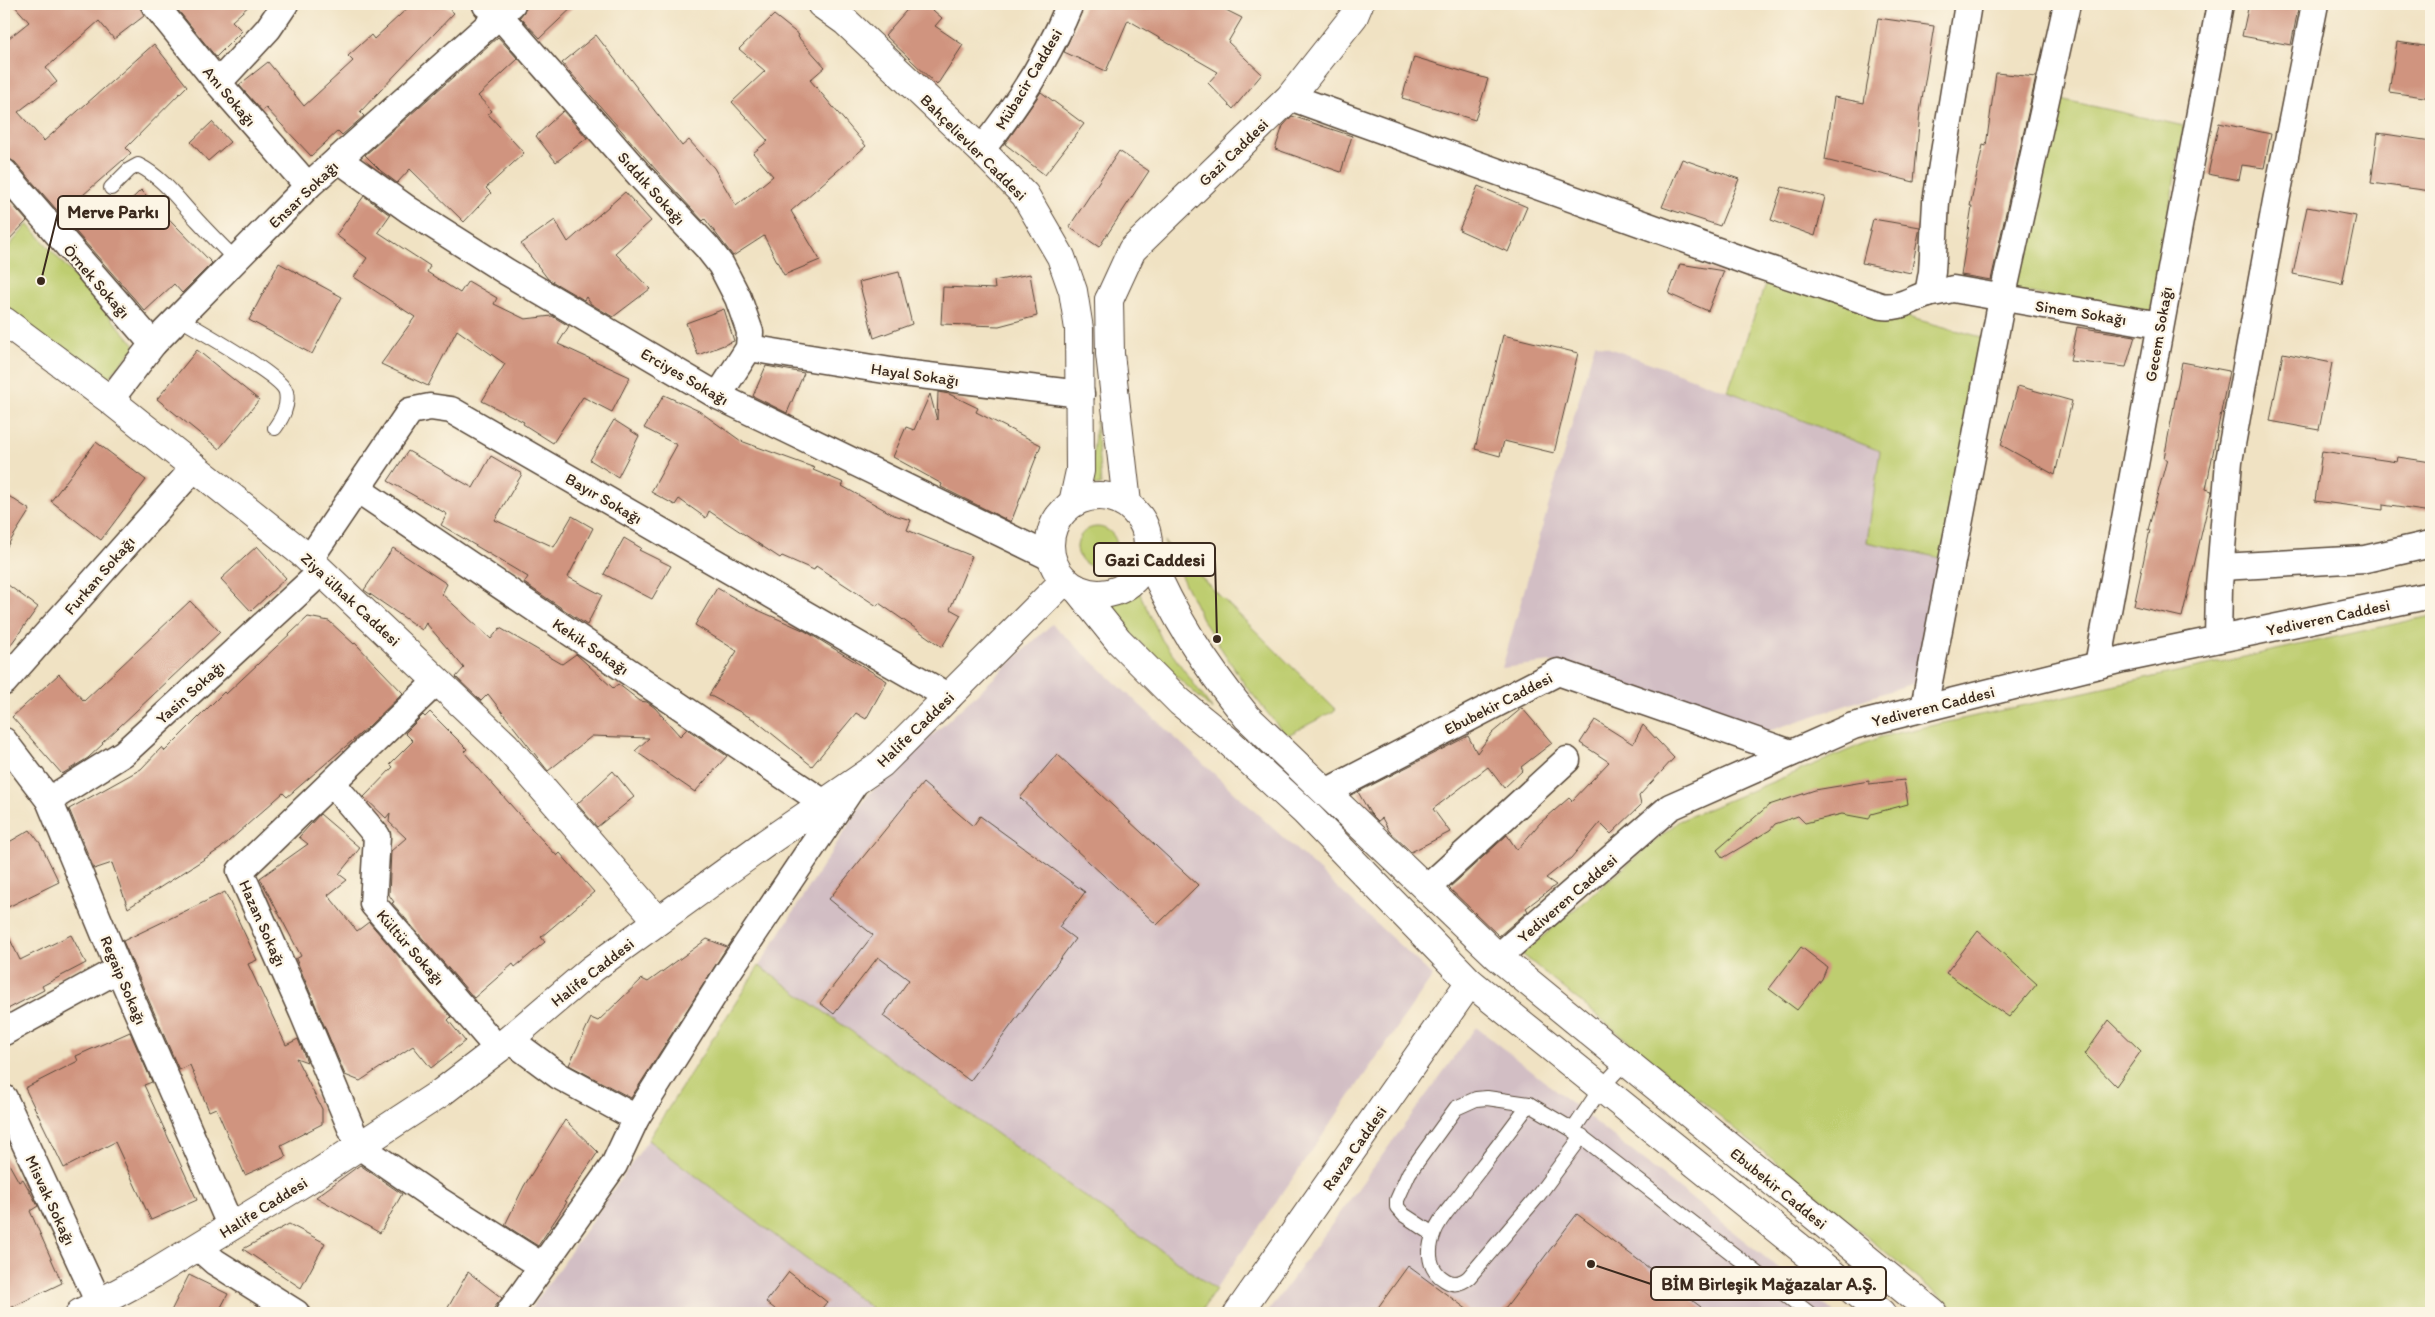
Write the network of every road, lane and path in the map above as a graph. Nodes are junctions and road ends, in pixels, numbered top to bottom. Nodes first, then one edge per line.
1 (154, 4) edge
2 (285, 4) edge
3 (820, 4) edge
4 (1070, 4) edge
5 (1359, 4) edge
6 (1968, 4) edge
7 (2068, 4) edge
8 (2220, 4) edge
9 (2315, 4) edge
10 (498, 7) edge
11 (218, 83) junction
12 (1290, 97) junction
13 (982, 150) junction
14 (338, 159) junction
15 (4, 172) edge
16 (308, 186) junction
17 (111, 188) dead end
18 (236, 260) junction
19 (1928, 294) junction
20 (2002, 299) junction
21 (1109, 300) junction
22 (179, 318) junction
23 (4, 321) edge
24 (2160, 325) junction
25 (153, 344) junction
26 (749, 348) junction
27 (1081, 394) junction
28 (718, 396) junction
29 (110, 400) junction
30 (275, 428) dead end
31 (195, 467) junction
32 (357, 489) junction
33 (1073, 503) junction
34 (1127, 504) junction
35 (2431, 544) edge
36 (1147, 554) junction
37 (315, 566) junction
38 (2221, 567) junction
39 (1065, 575) junction
40 (2431, 595) edge
41 (2218, 639) junction
42 (2098, 665) junction
43 (437, 681) junction
44 (4, 682) edge
45 (949, 697) junction
46 (1924, 708) junction
47 (4, 741) edge
48 (1791, 753) junction
49 (1568, 760) dead end
50 (856, 781) junction
51 (333, 784) junction
52 (1326, 792) junction
53 (49, 800) junction
54 (824, 803) junction
55 (1305, 812) junction
56 (1427, 888) junction
57 (658, 921) junction
58 (1498, 958) junction
59 (119, 969) junction
60 (1470, 982) junction
61 (4, 1032) edge
62 (504, 1044) junction
63 (1625, 1062) junction
64 (1601, 1088) junction
65 (4, 1098) edge
66 (1529, 1104) junction
67 (636, 1118) junction
68 (1578, 1133) junction
69 (358, 1145) junction
70 (231, 1227) junction
71 (1433, 1234) junction
72 (198, 1247) junction
73 (542, 1266) junction
74 (90, 1308) edge
75 (296, 1313) edge
76 (509, 1313) edge
77 (1238, 1313) edge
78 (1809, 1313) edge
79 (1881, 1313) edge
80 (1933, 1313) edge

1 - 11 street, Anı Sokağı
2 - 11 street
3 - 13 main road, Bahçelievler Caddesi
4 - 13 street, Mübacir Caddesi
5 - 12 main road, Gazi Caddesi
6 - 19 street
7 - 20 street
8 - 24 street, Gecem Sokağı
9 - 38 street
10 - 14 street, Ensar Sokağı
10 - 26 street, Sıddık Sokağı
11 - 16 street, Anı Sokağı
12 - 19 street, Sinem Sokağı
12 - 21 main road, Gazi Caddesi
13 - 27 main road, Bahçelievler Caddesi
14 - 16 street, Ensar Sokağı
14 - 28 street, Erciyes Sokağı
15 - 25 street, Örnek Sokağı
16 - 18 street, Ensar Sokağı
17 - 18 lane
18 - 22 street, Ensar Sokağı
19 - 20 street, Sinem Sokağı
20 - 24 street, Sinem Sokağı
20 - 46 street
21 - 27 main road, Gazi Caddesi
21 - 34 main road
22 - 25 street, Ensar Sokağı
22 - 30 lane
23 - 29 main road, Ziya ülhak Caddesi
24 - 42 street, Gecem Sokağı
25 - 29 street, Ensar Sokağı
26 - 27 street, Hayal Sokağı
26 - 28 street
27 - 33 main road, Bahçelievler Caddesi
28 - 39 street, Erciyes Sokağı
29 - 31 main road, Ziya ülhak Caddesi
31 - 37 main road, Ziya ülhak Caddesi
31 - 44 street, Furkan Sokağı
32 - 37 street, Bayır Sokağı
32 - 45 street, Bayır Sokağı
32 - 54 street, Kekik Sokağı
33 - 34 main road
33 - 39 main road
34 - 36 main road
35 - 38 street
36 - 39 main road
36 - 52 main road, Ebubekir Caddesi
37 - 43 main road, Ziya ülhak Caddesi
37 - 53 street, Yasin Sokağı
38 - 41 street
39 - 45 main road, Halife Caddesi
39 - 55 main road, Ebubekir Caddesi
40 - 41 street, Yediveren Caddesi
41 - 42 street, Yediveren Caddesi
42 - 46 street, Yediveren Caddesi
43 - 51 street, Hazan Sokağı
43 - 57 main road, Ziya ülhak Caddesi
45 - 50 main road, Halife Caddesi
46 - 48 street, Yediveren Caddesi
47 - 53 street, Regaip Sokağı
48 - 52 street, Ebubekir Caddesi
48 - 58 street, Yediveren Caddesi
49 - 56 street
50 - 54 main road, Halife Caddesi
50 - 67 street
51 - 62 street, Kültür Sokağı
51 - 69 street, Hazan Sokağı
52 - 55 main road, Ebubekir Caddesi
52 - 56 main road, Ebubekir Caddesi
53 - 59 street, Regaip Sokağı
54 - 57 main road, Halife Caddesi
55 - 60 main road, Ebubekir Caddesi
56 - 58 main road, Ebubekir Caddesi
57 - 62 main road, Halife Caddesi
58 - 60 main road
58 - 63 main road, Ebubekir Caddesi
59 - 61 street
59 - 70 street, Regaip Sokağı
60 - 64 main road, Ebubekir Caddesi
60 - 77 main road, Ravza Caddesi
62 - 67 street, Kültür Sokağı
62 - 69 main road, Halife Caddesi
63 - 64 lane
63 - 80 main road, Ebubekir Caddesi
64 - 68 lane
64 - 79 main road, Ebubekir Caddesi
65 - 74 street, Misvak Sokağı
66 - 68 lane
66 - 71 lane
66 - 71 lane
67 - 73 street
68 - 71 lane
68 - 78 lane
69 - 70 main road, Halife Caddesi
69 - 73 street
70 - 72 main road, Halife Caddesi
72 - 74 main road, Halife Caddesi
72 - 75 street
73 - 76 street

